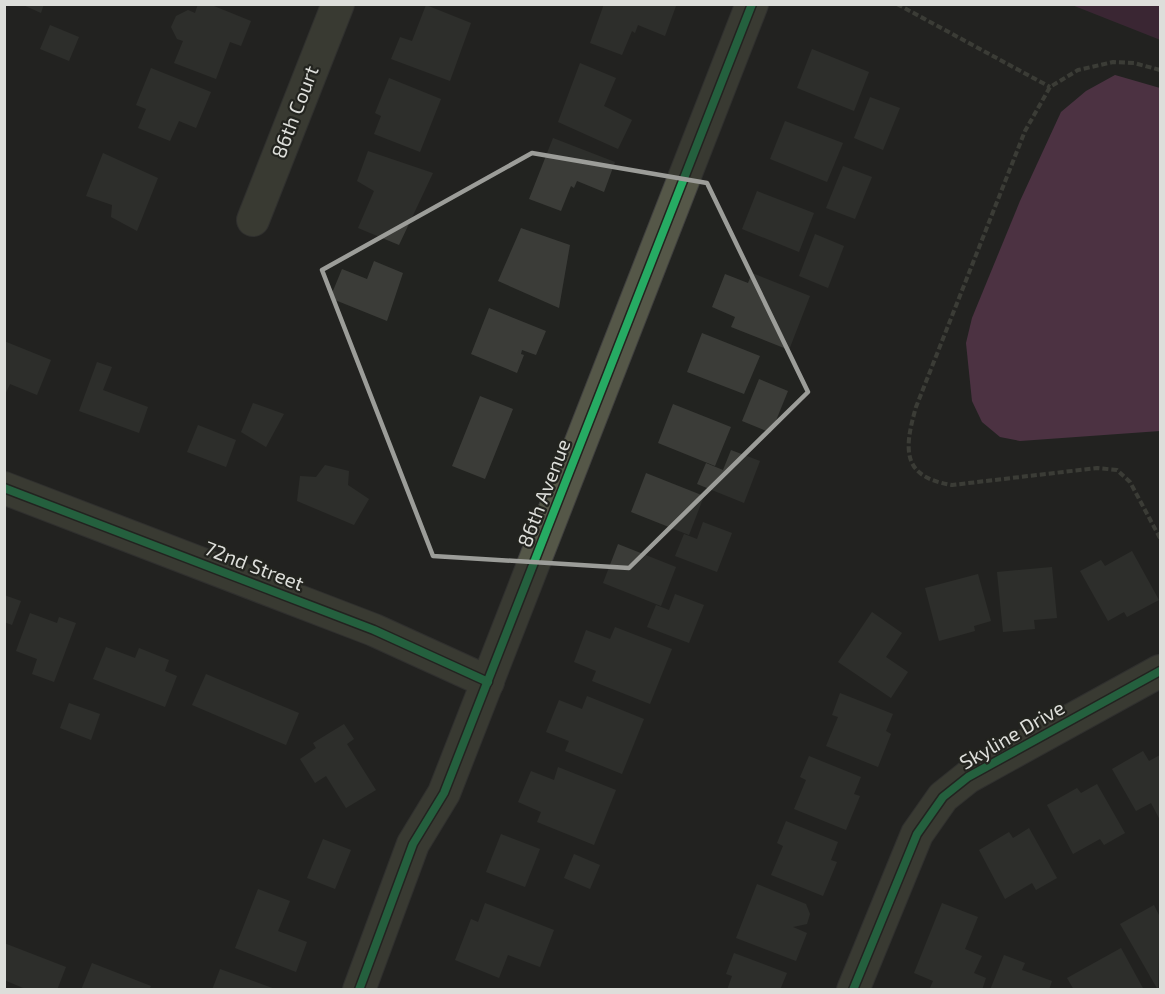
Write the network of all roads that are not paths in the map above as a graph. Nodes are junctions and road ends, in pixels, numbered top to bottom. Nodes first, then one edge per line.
1 (338, 4) edge
2 (752, 4) edge
3 (253, 220) dead end
4 (4, 488) edge
5 (1161, 670) edge
6 (488, 682) junction
7 (359, 990) edge
8 (853, 990) edge

1 - 3 street, 86th Court
2 - 6 street, 86th Avenue
4 - 6 street, 72nd Street
5 - 8 street, Skyline Drive
6 - 7 street, 86th Avenue

